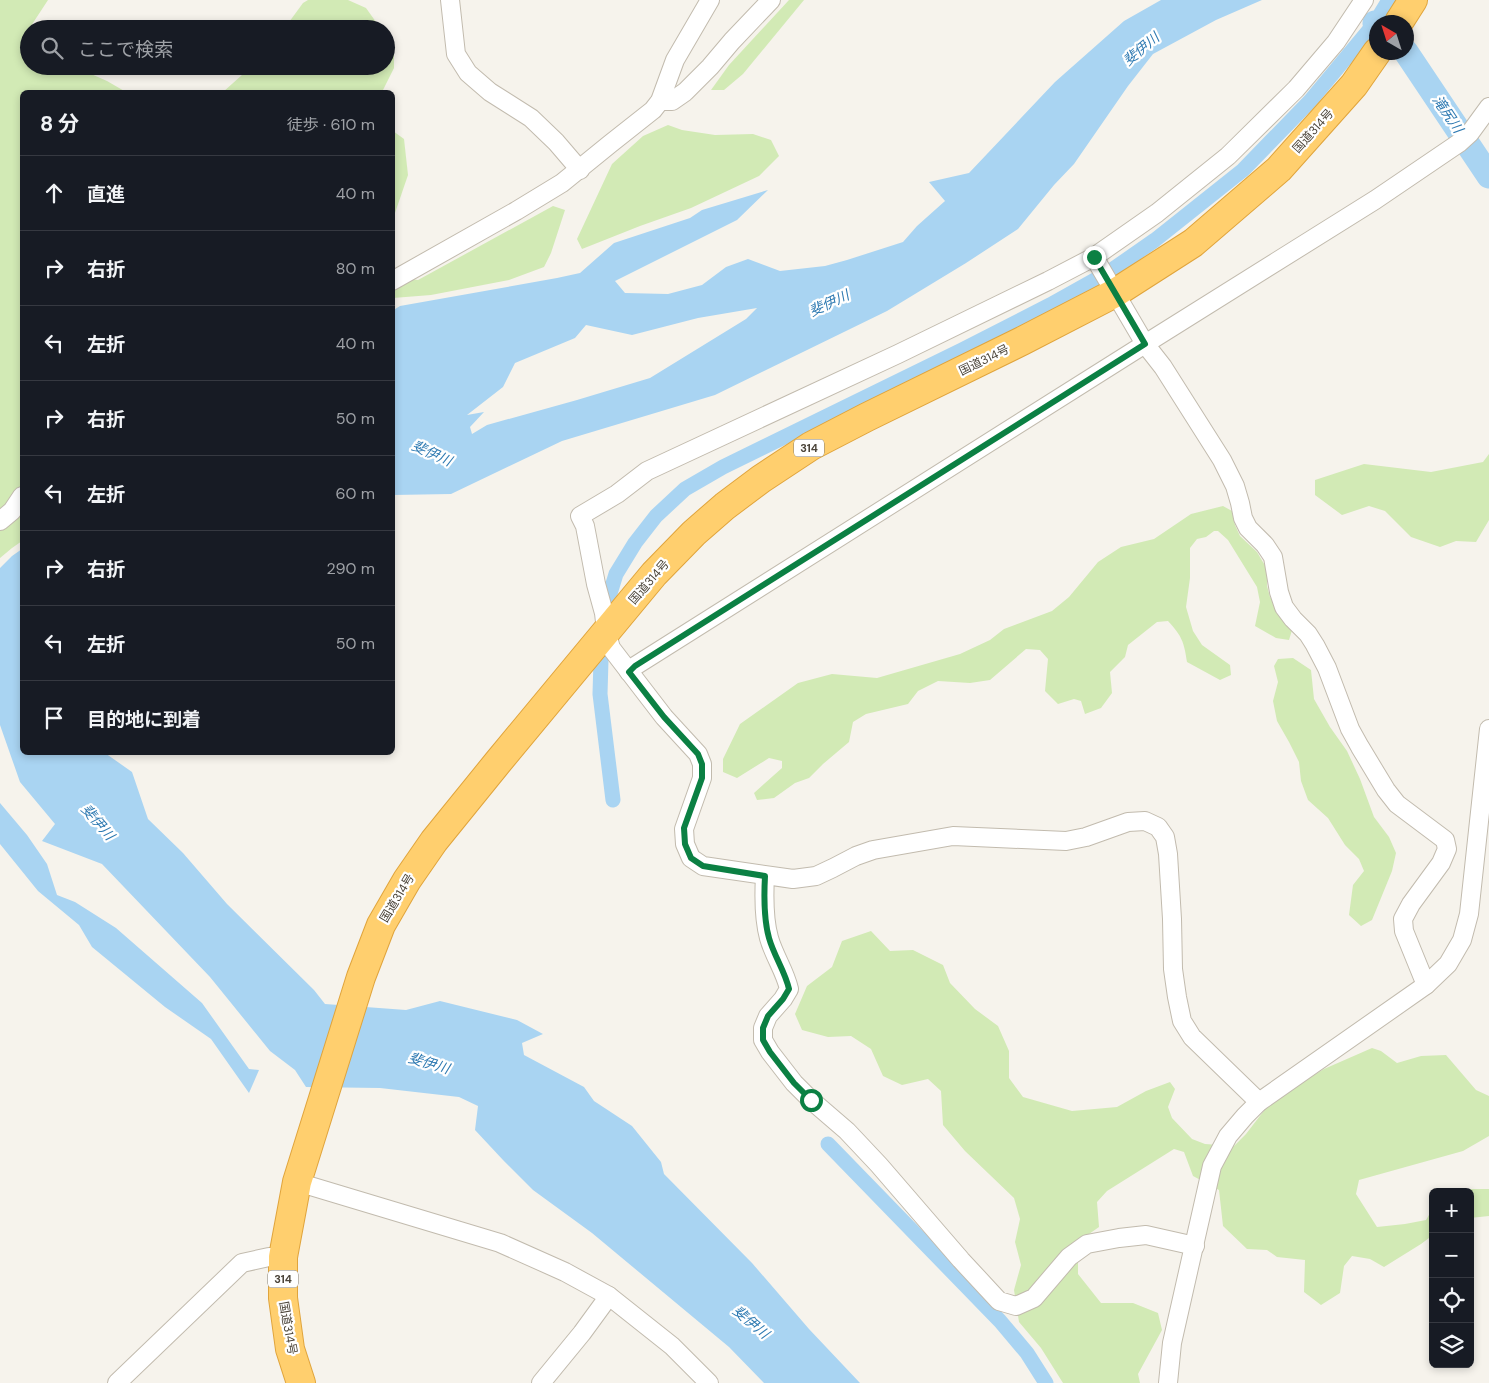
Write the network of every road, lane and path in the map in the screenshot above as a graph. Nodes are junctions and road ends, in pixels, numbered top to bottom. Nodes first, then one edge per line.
1 (450, 0) edge
2 (710, 0) edge
3 (771, 0) edge
4 (1364, 0) edge
5 (1413, 0) edge
6 (1403, 15) edge
7 (1372, 60) edge
8 (660, 101) junction
9 (1489, 107) edge
10 (580, 170) junction
11 (1094, 257) junction
12 (395, 279) edge
13 (1115, 293) junction
14 (1145, 344) junction
15 (20, 499) edge
16 (0, 522) edge
17 (606, 631) junction
18 (629, 672) junction
19 (1489, 729) edge
20 (765, 876) junction
21 (1426, 985) junction
22 (1259, 1102) junction
23 (298, 1178) junction
24 (1194, 1246) junction
25 (283, 1257) junction
26 (609, 1296) junction
27 (117, 1383) edge
28 (301, 1383) edge
29 (541, 1383) edge
30 (708, 1383) edge
31 (1168, 1383) edge

1 - 10 street
2 - 8 street
3 - 8 street
4 - 11 street
5 - 6 highway
7 - 13 highway, 国道314号 / 314
8 - 10 street
9 - 14 street
10 - 12 street
11 - 13 street
11 - 17 street
13 - 14 street
13 - 17 highway, 国道314号 / 314
14 - 18 street
14 - 21 street
15 - 16 street
17 - 18 street
17 - 23 highway, 国道314号 / 314
18 - 20 street
19 - 21 street
20 - 22 street
20 - 24 street
21 - 22 street
22 - 24 street
23 - 25 highway, 国道314号 / 314
23 - 26 street
24 - 31 street
25 - 27 street
25 - 28 highway, 国道314号 / 314
26 - 29 street
26 - 30 street

